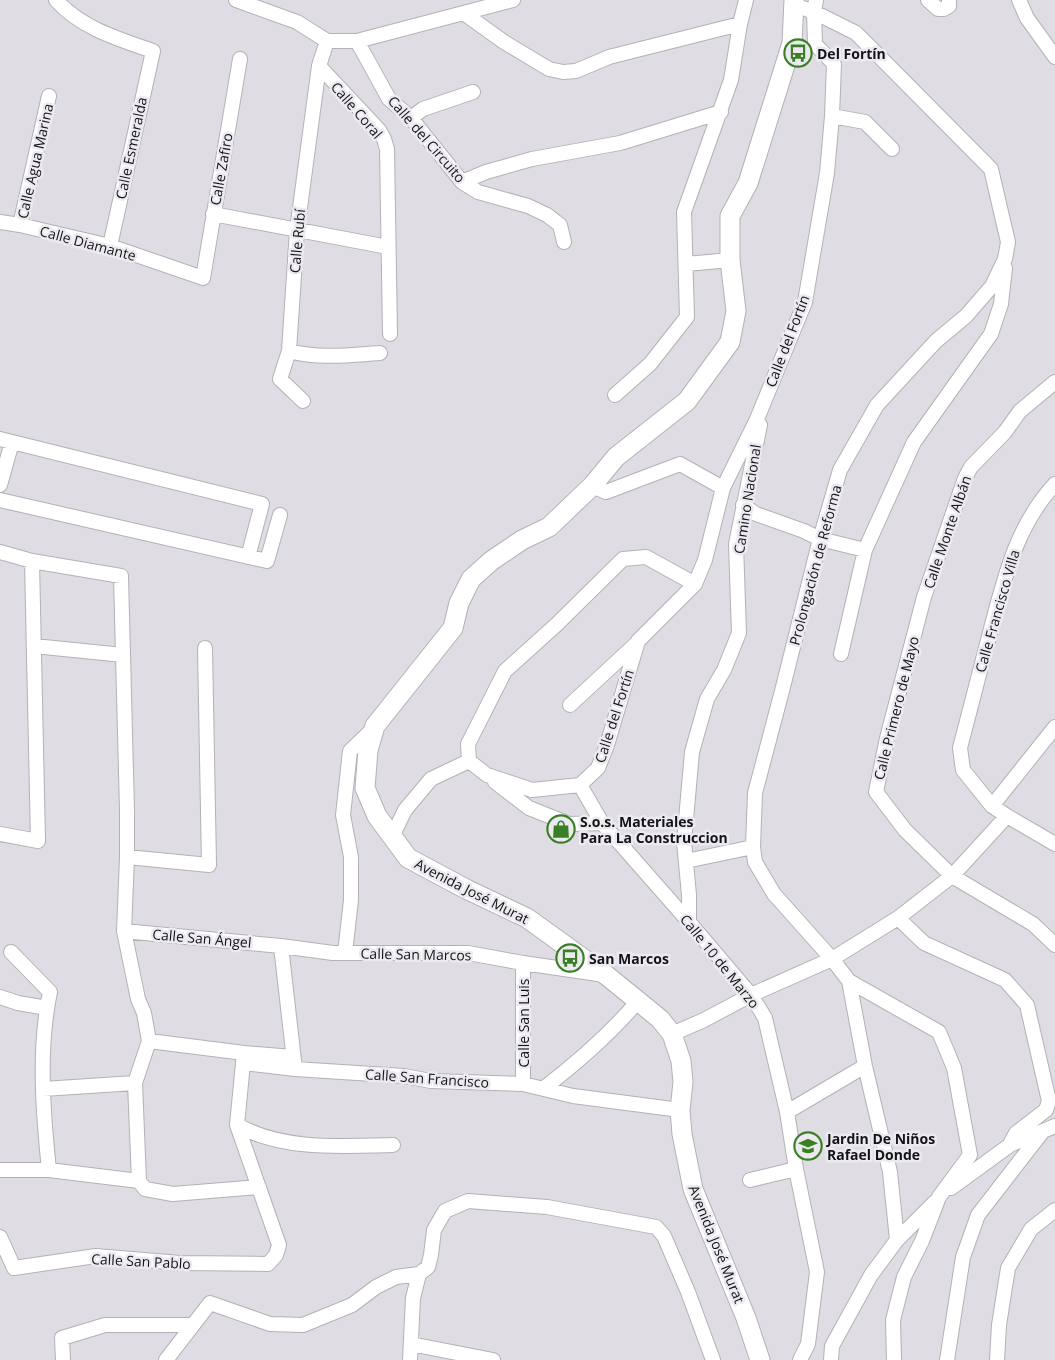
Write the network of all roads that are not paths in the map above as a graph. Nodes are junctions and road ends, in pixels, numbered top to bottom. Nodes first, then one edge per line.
1 (56, 0) edge
2 (236, 0) edge
3 (513, 0) edge
4 (746, 0) edge
5 (928, 0) edge
6 (949, 0) edge
7 (1019, 0) edge
8 (794, 3) edge
9 (815, 6) edge
10 (465, 14) junction
11 (740, 24) junction
12 (327, 41) junction
13 (357, 41) junction
14 (792, 43) junction
15 (815, 44) junction
16 (1055, 58) edge
17 (240, 59) dead end
18 (319, 66) junction
19 (473, 92) dead end
20 (49, 96) dead end
21 (721, 112) junction
22 (832, 116) junction
23 (411, 118) junction
24 (892, 149) dead end
25 (462, 182) junction
26 (213, 214) junction
27 (0, 222) edge
28 (20, 225) junction
29 (297, 230) junction
30 (564, 242) dead end
31 (110, 246) junction
32 (388, 247) junction
33 (1005, 259) junction
34 (730, 260) junction
35 (686, 264) junction
36 (203, 278) joint
37 (390, 334) dead end
38 (289, 351) junction
39 (380, 353) dead end
40 (1055, 382) edge
41 (615, 395) dead end
42 (766, 397) junction
43 (303, 401) dead end
44 (6, 441) edge
45 (1055, 484) edge
46 (0, 485) edge
47 (592, 486) junction
48 (723, 488) junction
49 (0, 500) edge
50 (743, 504) junction
51 (280, 515) dead end
52 (820, 539) junction
53 (865, 550) junction
54 (0, 552) edge
55 (248, 557) junction
56 (32, 562) junction
57 (695, 584) junction
58 (924, 597) joint
59 (638, 641) junction
60 (34, 646) junction
61 (205, 648) dead end
62 (841, 654) dead end
63 (123, 655) junction
64 (570, 706) dead end
65 (376, 726) junction
66 (1055, 727) edge
67 (1049, 743) edge
68 (469, 761) junction
69 (487, 775) junction
70 (580, 785) junction
71 (992, 806) junction
72 (1006, 816) junction
73 (602, 823) junction
74 (0, 834) edge
75 (392, 837) junction
76 (1055, 844) edge
77 (753, 847) junction
78 (127, 857) junction
79 (686, 861) junction
80 (952, 876) junction
81 (898, 918) junction
82 (689, 922) junction
83 (124, 931) junction
84 (1055, 945) edge
85 (281, 946) junction
86 (12, 952) dead end
87 (345, 953) junction
88 (832, 959) junction
89 (523, 963) junction
90 (606, 975) junction
91 (849, 981) junction
92 (751, 995) junction
93 (0, 997) edge
94 (638, 1001) junction
95 (46, 1008) junction
96 (672, 1034) junction
97 (149, 1041) junction
98 (243, 1058) junction
99 (294, 1063) junction
100 (864, 1066) junction
101 (134, 1083) junction
102 (523, 1084) junction
103 (544, 1088) junction
104 (42, 1089) junction
105 (680, 1110) junction
106 (787, 1112) junction
107 (238, 1125) junction
108 (1049, 1128) edge
109 (393, 1145) dead end
110 (1010, 1145) junction
111 (796, 1169) junction
112 (0, 1170) edge
113 (49, 1170) junction
114 (750, 1180) dead end
115 (139, 1181) junction
116 (259, 1187) junction
117 (939, 1198) junction
118 (1055, 1210) edge
119 (897, 1240) junction
120 (2, 1243) edge
121 (419, 1274) junction
122 (192, 1325) junction
123 (411, 1344) junction
124 (808, 1344) junction
125 (832, 1353) edge
126 (63, 1360) edge
127 (166, 1360) edge
128 (410, 1360) edge
129 (493, 1360) edge
130 (714, 1360) edge
131 (760, 1360) edge
132 (800, 1360) edge
133 (894, 1360) edge
134 (947, 1360) edge
135 (997, 1360) edge

1 - 31 street, Calle Esmeralda
2 - 12 street
3 - 10 street
4 - 11 street
5 - 6 street
7 - 16 street
8 - 9 street, Prolongación de Reforma
8 - 14 street, Avenida José Murat
9 - 15 street
9 - 33 street, Prolongación de Reforma
10 - 11 street
10 - 13 street
11 - 21 street
12 - 13 street
12 - 18 street, Calle Rubí
13 - 23 street, Calle del Circuito
14 - 15 street
14 - 34 street, Avenida José Murat
15 - 22 street, Calle del Fortín
17 - 26 street, Calle Zafiro
18 - 29 street, Calle Rubí
18 - 32 street, Calle Coral
19 - 23 street
20 - 28 street, Calle Agua Marina
21 - 25 street
21 - 35 street
22 - 24 street
22 - 42 street, Calle del Fortín
23 - 25 street, Calle del Circuito
25 - 30 street, Calle del Circuito
26 - 29 street
26 - 36 street, Calle Zafiro
27 - 28 street, Calle Diamante
28 - 31 street, Calle Diamante
29 - 32 street
29 - 38 street, Calle Rubí
31 - 36 street, Calle Diamante
32 - 37 street, Calle Coral
33 - 52 street, Prolongación de Reforma
33 - 53 street
34 - 35 street
34 - 47 street, Avenida José Murat
35 - 41 street
38 - 39 street
38 - 43 street, Calle Rubí
40 - 58 street, Calle Monte Albán
42 - 48 street, Calle del Fortín
42 - 50 street, Camino Nacional
44 - 46 street
44 - 55 street
45 - 71 street, Calle Francisco Villa
47 - 48 street
47 - 65 street, Avenida José Murat
48 - 57 street, Calle del Fortín
49 - 55 street
50 - 52 street
50 - 79 street, Camino Nacional
51 - 55 street
52 - 53 street
52 - 77 street, Prolongación de Reforma
53 - 62 street
54 - 56 street
56 - 60 street
56 - 63 street
57 - 59 street, Calle del Fortín
57 - 68 street
58 - 80 street, Calle Primero de Mayo
59 - 64 street, Calle del Fortín
59 - 70 street, Calle del Fortín
60 - 63 street
60 - 74 street
61 - 78 street
63 - 78 street
65 - 75 street, Avenida José Murat
65 - 87 street, Calle San Marcos
66 - 67 street
67 - 71 street
68 - 69 street
68 - 75 street
69 - 70 street
69 - 73 street
70 - 73 street, Calle 10 de Marzo
71 - 72 street
72 - 76 street
72 - 80 street
73 - 82 street, Calle 10 de Marzo
75 - 90 street, Avenida José Murat
77 - 79 street
77 - 88 street, Prolongación de Reforma
78 - 83 street
79 - 82 street, Camino Nacional
80 - 81 street
80 - 84 street, Calle Primero de Mayo
81 - 88 street
81 - 110 street
82 - 92 street, Calle 10 de Marzo
83 - 85 street, Calle San Ángel
83 - 97 street
85 - 87 street, Calle San Marcos
85 - 99 street
86 - 95 street
87 - 89 street, Calle San Marcos
88 - 91 street, Prolongación de Reforma
88 - 92 street
89 - 90 street, Calle San Marcos
89 - 102 street, Calle San Luis
90 - 94 street, Avenida José Murat
91 - 100 street, Prolongación de Reforma
91 - 117 street
92 - 96 street
92 - 106 street, Calle 10 de Marzo
93 - 95 street
94 - 96 street, Avenida José Murat
94 - 103 street
95 - 104 street
96 - 105 street, Avenida José Murat
97 - 98 street, Calle San Francisco
97 - 101 street
98 - 99 street, Calle San Francisco
98 - 107 street
99 - 102 street, Calle San Francisco
100 - 106 street
100 - 119 street, Prolongación de Reforma
101 - 104 street
101 - 115 street
102 - 103 street, Calle San Francisco
103 - 105 street, Calle San Francisco
104 - 113 street
105 - 131 street, Avenida José Murat
106 - 111 street, Calle 10 de Marzo
107 - 109 street
107 - 116 street
108 - 110 street
108 - 134 street
110 - 117 street
111 - 114 street
111 - 124 street, Calle 10 de Marzo
112 - 113 street
113 - 115 street
115 - 116 street
116 - 120 street, Calle San Pablo
117 - 119 street
117 - 133 street
118 - 135 street
119 - 125 street
121 - 122 street
121 - 123 street
121 - 130 street
122 - 126 street
122 - 127 street
123 - 128 street
123 - 129 street
124 - 125 street
124 - 132 street, Calle 10 de Marzo

